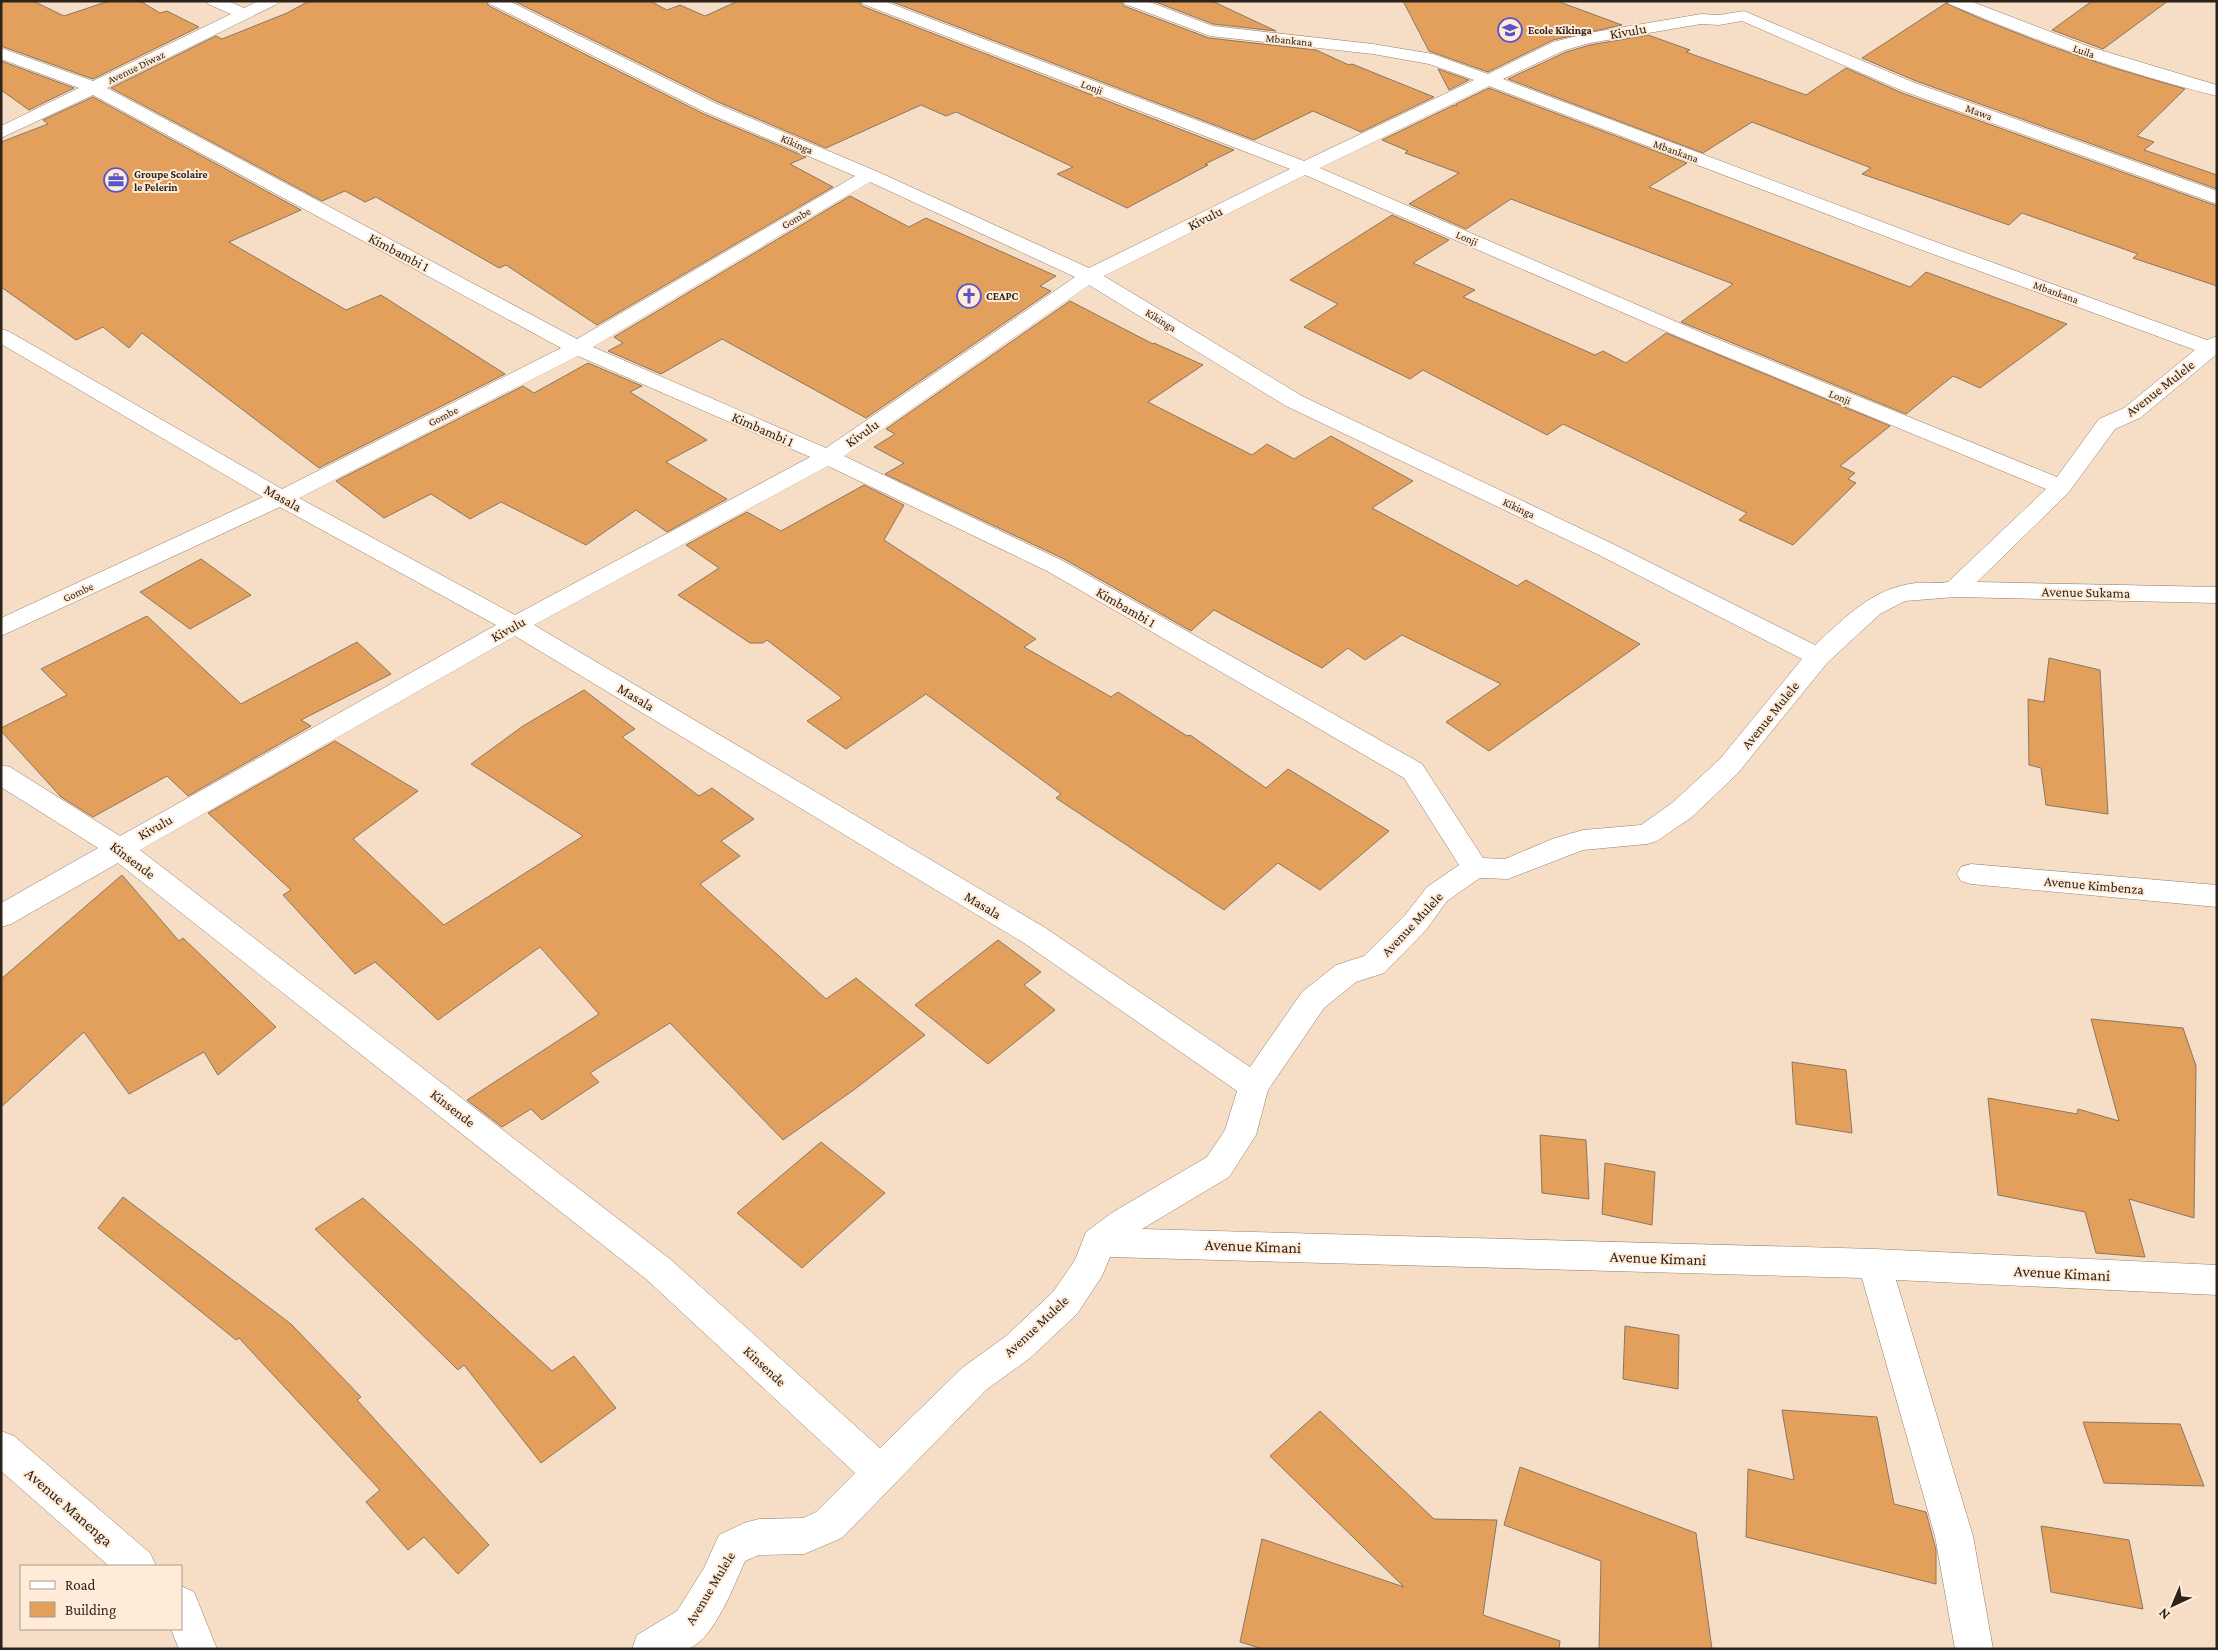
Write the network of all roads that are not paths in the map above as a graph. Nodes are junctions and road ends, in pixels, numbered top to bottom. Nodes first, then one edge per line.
1 (214, 1) edge
2 (271, 1) edge
3 (496, 1) edge
4 (869, 1) edge
5 (1131, 1) edge
6 (1954, 1) edge
7 (244, 14) junction
8 (1744, 16) joint
9 (1, 53) edge
10 (1486, 80) junction
11 (94, 88) junction
12 (2217, 91) edge
13 (1, 133) edge
14 (1305, 168) junction
15 (869, 175) junction
16 (2217, 198) edge
17 (1090, 276) junction
18 (1, 335) edge
19 (2215, 346) edge
20 (577, 348) junction
21 (828, 457) junction
22 (2061, 487) junction
23 (281, 498) junction
24 (1954, 589) junction
25 (2217, 595) edge
26 (515, 625) junction
27 (1, 628) edge
28 (1818, 656) junction
29 (1, 774) edge
30 (118, 848) junction
31 (1475, 868) junction
32 (1971, 874) dead end
33 (2217, 896) edge
34 (1, 916) edge
35 (1254, 1086) junction
36 (1098, 1242) junction
37 (1875, 1264) junction
38 (2217, 1280) edge
39 (1, 1448) edge
40 (881, 1473) junction
41 (136, 1565) edge
42 (182, 1608) edge
43 (198, 1649) edge
44 (651, 1649) edge
45 (1974, 1649) edge

1 - 7 street
2 - 7 street, Avenue Diwaz
3 - 15 street, Kikinga
4 - 14 street, Lonji
5 - 10 street, Mbankana
6 - 12 street, Luila
7 - 11 street, Avenue Diwaz
8 - 10 street, Kivulu
8 - 16 street, Mawa
9 - 11 street, Kimbambi 1
10 - 14 street, Kivulu
10 - 19 street, Mbankana
11 - 13 street, Avenue Diwaz
11 - 20 street, Kimbambi 1
14 - 17 street, Kivulu
14 - 22 street, Lonji
15 - 17 street, Kikinga
15 - 20 street, Gombe
17 - 21 street, Kivulu
17 - 28 street, Kikinga
18 - 23 street, Masala
19 - 22 street, Avenue Mulele
20 - 21 street, Kimbambi 1
20 - 23 street, Gombe
21 - 26 street, Kivulu
21 - 31 street, Kimbambi 1
22 - 24 street, Avenue Mulele
23 - 26 street, Masala
23 - 27 street, Gombe
24 - 25 street, Avenue Sukama
24 - 28 street, Avenue Mulele
26 - 30 street, Kivulu
26 - 35 street, Masala
28 - 31 street, Avenue Mulele
29 - 30 street, Kinsende
30 - 34 street, Kivulu
30 - 40 street, Kinsende
31 - 35 street, Avenue Mulele
32 - 33 street, Avenue Kimbenza
35 - 36 street, Avenue Mulele
36 - 37 street, Avenue Kimani
36 - 40 street, Avenue Mulele
37 - 38 street, Avenue Kimani
37 - 45 street
39 - 41 street, Avenue Manenga
40 - 44 street, Avenue Mulele
42 - 43 street

